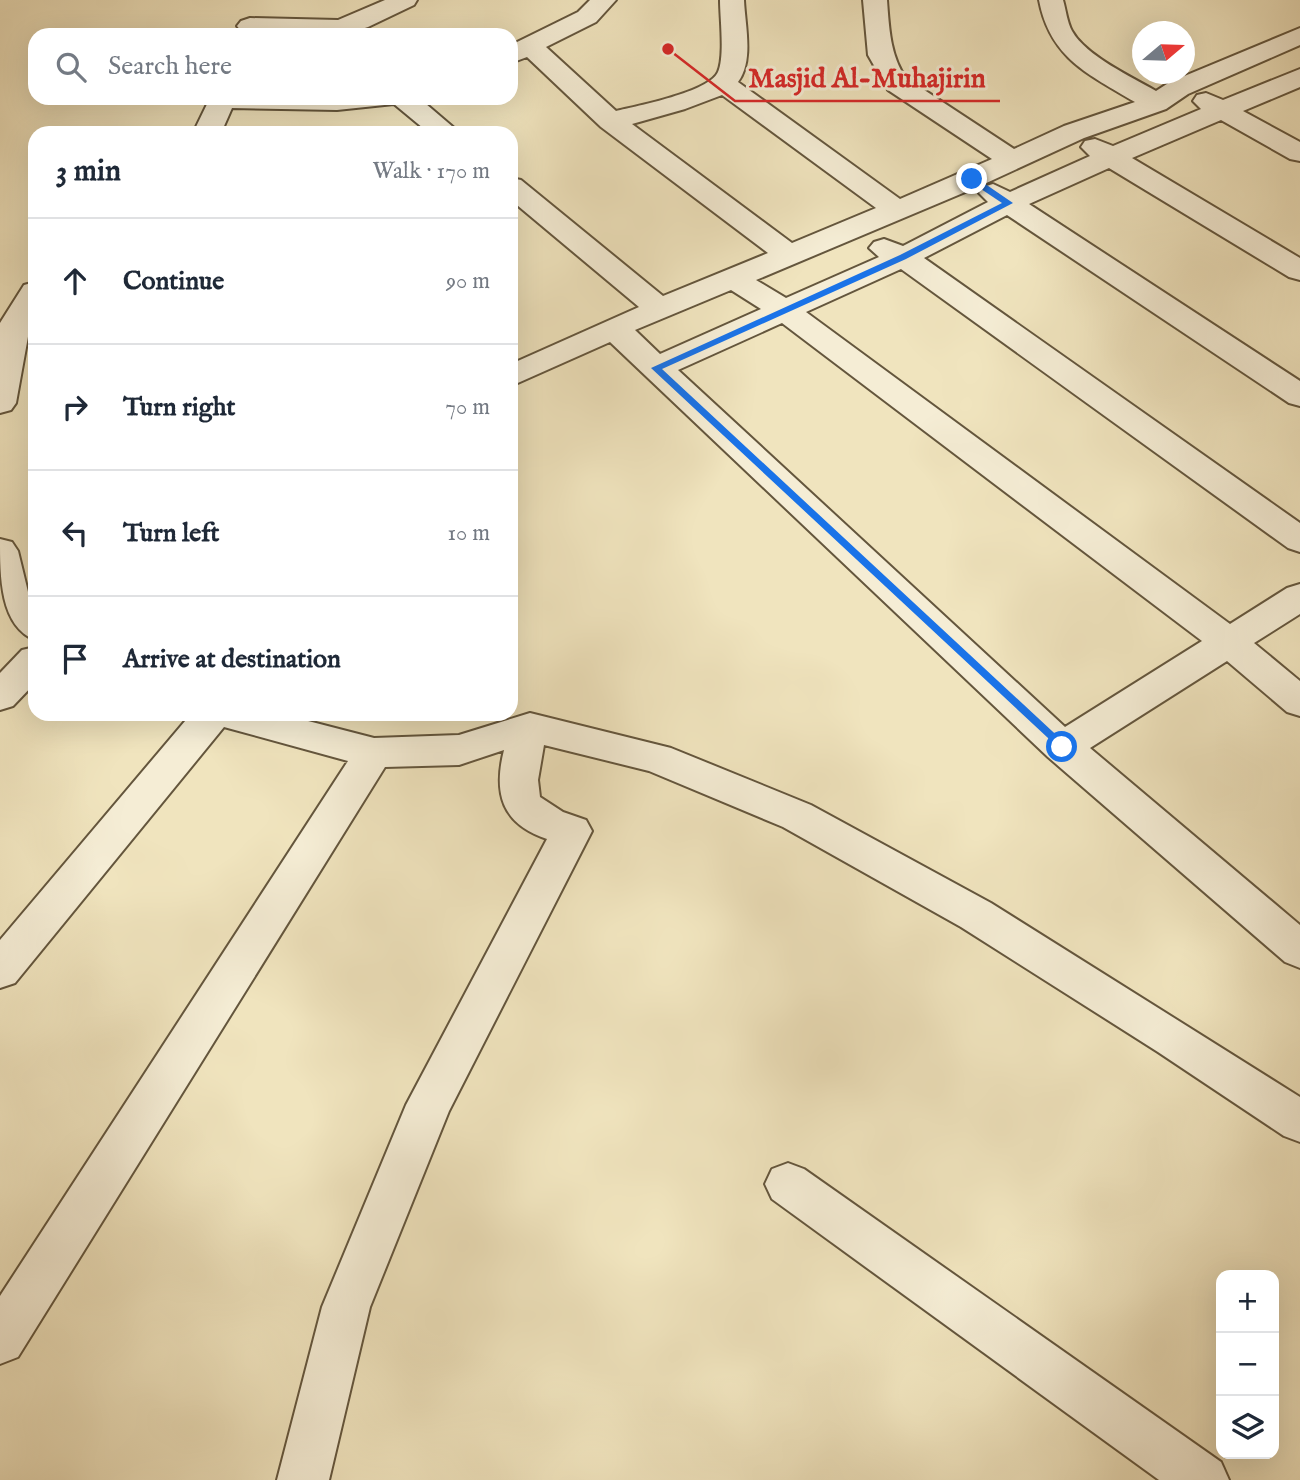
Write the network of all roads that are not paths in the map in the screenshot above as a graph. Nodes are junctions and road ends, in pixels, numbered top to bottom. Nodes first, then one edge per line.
1 (258, 0) edge
2 (604, 0) edge
3 (732, 0) edge
4 (874, 0) edge
5 (1051, 0) edge
6 (397, 2) edge
7 (250, 28) edge
8 (317, 28) edge
9 (1300, 36) edge
10 (521, 51) edge
11 (1300, 77) edge
12 (723, 83) junction
13 (1168, 96) junction
14 (227, 105) edge
15 (239, 105) edge
16 (412, 105) edge
17 (1222, 109) junction
18 (611, 121) junction
19 (273, 125) dead end
20 (212, 126) edge
21 (438, 126) edge
22 (1074, 132) junction
23 (1300, 153) edge
24 (1110, 157) junction
25 (1010, 159) junction
26 (972, 179) junction
27 (518, 192) edge
28 (1009, 203) junction
29 (897, 210) junction
30 (844, 230) junction
31 (790, 256) junction
32 (903, 257) junction
33 (1300, 271) edge
34 (732, 278) junction
35 (28, 299) edge
36 (660, 309) junction
37 (784, 310) junction
38 (8, 320) edge
39 (614, 328) junction
40 (518, 365) edge
41 (656, 368) junction
42 (1300, 397) edge
43 (0, 402) edge
44 (1300, 540) edge
45 (0, 551) edge
46 (4, 593) edge
47 (1300, 597) edge
48 (28, 621) edge
49 (1229, 642) junction
50 (28, 667) edge
51 (0, 696) edge
52 (1300, 702) edge
53 (207, 721) edge
54 (253, 721) edge
55 (530, 727) junction
56 (1062, 747) junction
57 (374, 753) junction
58 (1300, 950) edge
59 (0, 970) edge
60 (1300, 1122) edge
61 (788, 1184) dead end
62 (0, 1340) edge
63 (303, 1480) edge
64 (1203, 1480) edge

1 - 7 street
2 - 10 street
3 - 12 street
4 - 25 street
5 - 13 street
6 - 8 street
9 - 13 street
10 - 18 street
11 - 17 street
12 - 18 street
12 - 29 street
13 - 17 street
13 - 22 street
14 - 20 street
15 - 19 street
16 - 21 street
17 - 23 street
17 - 24 street
18 - 31 street
22 - 24 street
22 - 25 street
24 - 28 street
24 - 33 street
25 - 26 street
26 - 28 street
26 - 29 street
27 - 36 street
28 - 32 street
28 - 42 street
29 - 30 street
30 - 31 street
30 - 32 street
31 - 34 street
32 - 37 street
32 - 44 street
34 - 36 street
34 - 37 street
35 - 38 street
36 - 39 street
37 - 41 street
37 - 49 street
38 - 43 street
39 - 40 street
39 - 41 street
41 - 56 street
45 - 46 street
46 - 48 street
47 - 49 street
49 - 52 street
49 - 56 street
50 - 51 street
53 - 59 street
54 - 57 street
55 - 57 street
55 - 60 street
55 - 63 street
56 - 58 street
57 - 62 street
61 - 64 street

